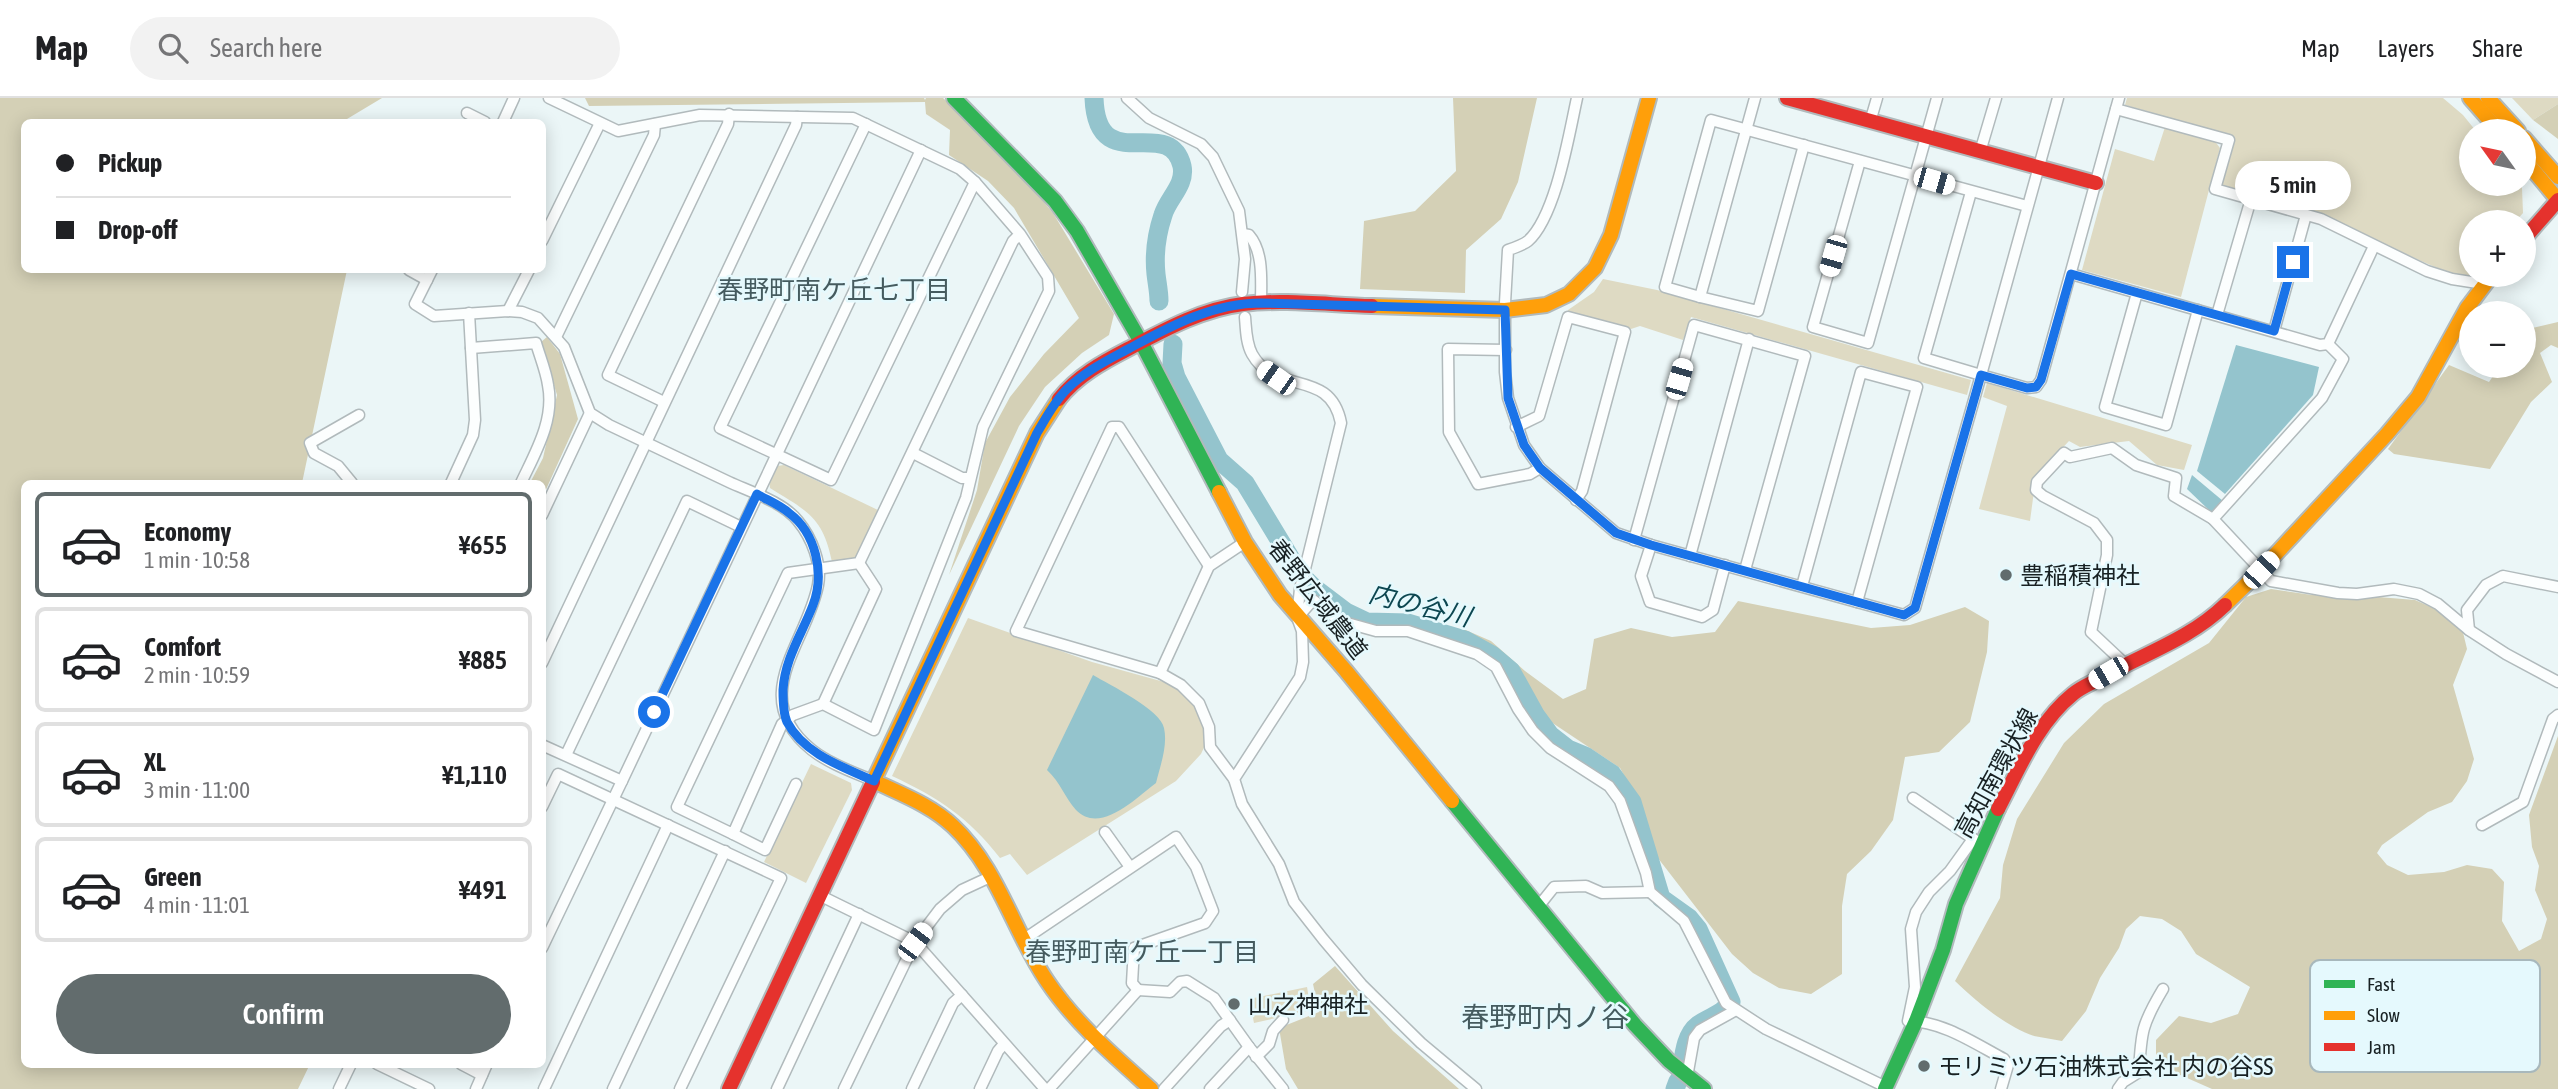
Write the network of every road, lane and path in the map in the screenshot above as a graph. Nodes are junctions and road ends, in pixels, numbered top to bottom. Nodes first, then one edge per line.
1 (514, 98) edge
2 (954, 98) edge
3 (1127, 98) edge
4 (1577, 98) edge
5 (1649, 98) edge
6 (1755, 98) edge
7 (1787, 98) edge
8 (1877, 98) edge
9 (1937, 98) edge
10 (1996, 98) edge
11 (2058, 98) edge
12 (2470, 98) edge
13 (2488, 98) edge
14 (553, 99) edge
15 (1816, 102) edge
16 (2118, 103) edge
17 (467, 114) dead end
18 (729, 114) junction
19 (797, 117) junction
20 (478, 119) edge
21 (504, 119) edge
22 (2488, 119) edge
23 (2507, 119) edge
24 (1870, 122) junction
25 (600, 123) junction
26 (655, 124) junction
27 (866, 124) junction
28 (1747, 129) junction
29 (1927, 137) junction
30 (1804, 145) junction
31 (921, 150) junction
32 (1980, 152) junction
33 (2536, 152) edge
34 (1860, 161) junction
35 (2039, 168) junction
36 (2536, 173) edge
37 (1916, 175) junction
38 (2558, 177) edge
39 (975, 182) junction
40 (2096, 183) junction
41 (1971, 192) junction
42 (2251, 199) junction
43 (2558, 200) edge
44 (2027, 206) junction
45 (2306, 215) junction
46 (2536, 225) edge
47 (546, 233) edge
48 (1020, 234) junction
49 (1243, 234) junction
50 (2374, 246) junction
51 (527, 273) edge
52 (429, 274) edge
53 (2071, 274) junction
54 (2459, 277) edge
55 (2482, 287) edge
56 (1242, 292) dead end
57 (2137, 293) junction
58 (1700, 297) junction
59 (1261, 303) junction
60 (1505, 310) junction
61 (2197, 310) junction
62 (508, 311) junction
63 (469, 313) junction
64 (2217, 315) junction
65 (1245, 317) dead end
66 (2274, 331) junction
67 (556, 337) junction
68 (1749, 339) junction
69 (1141, 342) junction
70 (2328, 344) junction
71 (471, 348) junction
72 (1506, 350) junction
73 (1981, 375) junction
74 (664, 402) junction
75 (590, 413) junction
76 (359, 415) dead end
77 (1516, 427) junction
78 (645, 442) junction
79 (913, 453) junction
80 (776, 455) junction
81 (1540, 468) junction
82 (970, 478) junction
83 (350, 480) edge
84 (452, 480) edge
85 (522, 480) edge
86 (757, 494) junction
87 (1576, 500) junction
88 (546, 506) edge
89 (2213, 519) junction
90 (741, 527) junction
91 (1634, 540) junction
92 (1245, 542) junction
93 (1651, 545) junction
94 (1690, 556) junction
95 (859, 563) junction
96 (1725, 565) junction
97 (1209, 566) junction
98 (819, 569) junction
99 (1745, 570) junction
100 (2261, 570) junction
101 (1802, 586) junction
102 (2558, 587) edge
103 (1857, 602) junction
104 (1297, 617) junction
105 (2469, 630) junction
106 (546, 654) edge
107 (2124, 664) junction
108 (1160, 673) junction
109 (2558, 682) edge
110 (823, 704) junction
111 (2558, 715) edge
112 (787, 721) junction
113 (546, 747) edge
114 (566, 755) junction
115 (1234, 779) junction
116 (622, 781) junction
117 (874, 781) junction
118 (796, 785) dead end
119 (1913, 798) dead end
120 (546, 799) edge
121 (614, 799) junction
122 (668, 825) junction
123 (2482, 825) dead end
124 (1105, 832) dead end
125 (733, 834) junction
126 (1977, 842) junction
127 (725, 851) junction
128 (1130, 867) junction
129 (990, 877) junction
130 (1650, 892) junction
131 (821, 896) junction
132 (1538, 907) junction
133 (859, 914) junction
134 (546, 940) edge
135 (1023, 940) junction
136 (915, 942) junction
137 (2164, 989) dead end
138 (1138, 990) junction
139 (962, 995) junction
140 (1731, 1007) junction
141 (1230, 1020) junction
142 (1283, 1020) dead end
143 (1916, 1021) junction
144 (1095, 1039) junction
145 (1004, 1044) junction
146 (1249, 1047) junction
147 (1256, 1057) junction
148 (349, 1068) edge
149 (385, 1068) edge
150 (469, 1068) edge
151 (485, 1068) edge
152 (482, 1075) junction
153 (1687, 1077) junction
154 (1886, 1088) edge
155 (339, 1089) edge
156 (429, 1089) edge
157 (476, 1089) edge
158 (544, 1089) edge
159 (613, 1089) edge
160 (680, 1089) edge
161 (729, 1089) edge
162 (777, 1089) edge
163 (844, 1089) edge
164 (912, 1089) edge
165 (980, 1089) edge
166 (1047, 1089) edge
167 (1151, 1089) edge
168 (1164, 1089) edge
169 (1210, 1089) edge
170 (1283, 1089) edge
171 (1476, 1089) edge
172 (1704, 1089) edge
173 (2001, 1089) edge
174 (2118, 1089) edge

1 - 21 street
2 - 69 street, 春野広域農道
3 - 49 street
4 - 60 street
5 - 60 street
6 - 28 street
7 - 15 street
8 - 24 street
9 - 29 street
10 - 32 street
11 - 35 street
12 - 22 street
13 - 23 street
14 - 25 street
15 - 24 street
16 - 40 street
16 - 42 street
17 - 20 street
18 - 19 street
18 - 26 street
18 - 74 street
19 - 27 street
19 - 74 street
24 - 29 street
25 - 26 street
25 - 47 street
26 - 67 street
27 - 31 street
27 - 80 street
28 - 30 street
28 - 58 street
28 - 58 street
29 - 32 street
29 - 37 street
30 - 34 street
30 - 58 street
31 - 39 street
31 - 80 street
32 - 35 street
33 - 38 street
34 - 37 street
34 - 37 street
35 - 40 street
35 - 44 street
36 - 43 street
37 - 41 street
39 - 48 street
39 - 80 street
40 - 53 street
41 - 44 street
41 - 73 street
42 - 45 street
42 - 64 street
43 - 46 street
44 - 73 street
45 - 50 street
45 - 66 street
48 - 79 street
48 - 82 street
49 - 56 street
49 - 59 street
50 - 54 street
50 - 70 street
51 - 62 street
52 - 63 street
53 - 57 street
53 - 73 street
55 - 100 street, 高知南環状線
57 - 61 street
57 - 61 street
59 - 60 street
59 - 69 street
60 - 72 street
61 - 64 street
62 - 63 street
62 - 67 street
63 - 71 street
64 - 66 street
65 - 104 street
66 - 70 street
67 - 75 street
68 - 91 street
68 - 94 street
68 - 99 street
69 - 92 street, 春野広域農道
69 - 117 street
70 - 89 street
71 - 84 street
71 - 85 street
72 - 77 street
72 - 81 street
73 - 103 street
74 - 78 street
75 - 78 street
75 - 88 street
76 - 83 street
77 - 81 street
77 - 87 street
78 - 86 street
78 - 106 street
79 - 82 street
79 - 95 street
80 - 86 street
81 - 87 street
82 - 110 street
86 - 90 street
86 - 98 street
87 - 91 street
89 - 100 street
89 - 107 street
90 - 114 street
90 - 116 street
91 - 93 street
92 - 97 street
92 - 104 street, 春野広域農道
93 - 94 street
93 - 96 street
94 - 96 street
95 - 98 street
95 - 110 street
96 - 99 street
97 - 108 street
97 - 108 street
98 - 112 street
98 - 125 street
99 - 101 street
100 - 105 street
100 - 107 street, 高知南環状線
101 - 103 street
101 - 103 street
102 - 105 street
104 - 115 street
104 - 130 street
104 - 132 street, 春野広域農道
105 - 109 street
107 - 126 street, 高知南環状線
108 - 115 street
110 - 112 street
111 - 123 street
112 - 117 street
112 - 125 street
113 - 114 street
114 - 116 street
115 - 171 street
116 - 121 street
117 - 129 street
117 - 131 street
118 - 125 street
119 - 126 street
120 - 121 street
121 - 122 street
121 - 134 street
122 - 127 street
122 - 158 street
124 - 128 street
126 - 143 street, 高知南環状線
126 - 143 street
127 - 159 street
127 - 160 street
128 - 135 street
128 - 138 street
129 - 135 street
129 - 136 street
130 - 132 street
130 - 140 street
131 - 133 street
131 - 161 street
132 - 153 street, 春野広域農道
133 - 136 street
133 - 162 street
135 - 144 street
136 - 139 street
136 - 163 street
137 - 174 street
138 - 141 street
138 - 144 street
139 - 145 street
139 - 164 street
140 - 153 street
140 - 154 street
141 - 146 street
141 - 168 street
142 - 147 street
143 - 154 street, 高知南環状線
143 - 173 street
144 - 166 street
144 - 167 street
145 - 165 street
145 - 166 street
146 - 147 street
146 - 169 street
147 - 170 street
148 - 155 street
149 - 156 street
150 - 152 street
151 - 152 street
152 - 157 street
153 - 172 street, 春野広域農道

